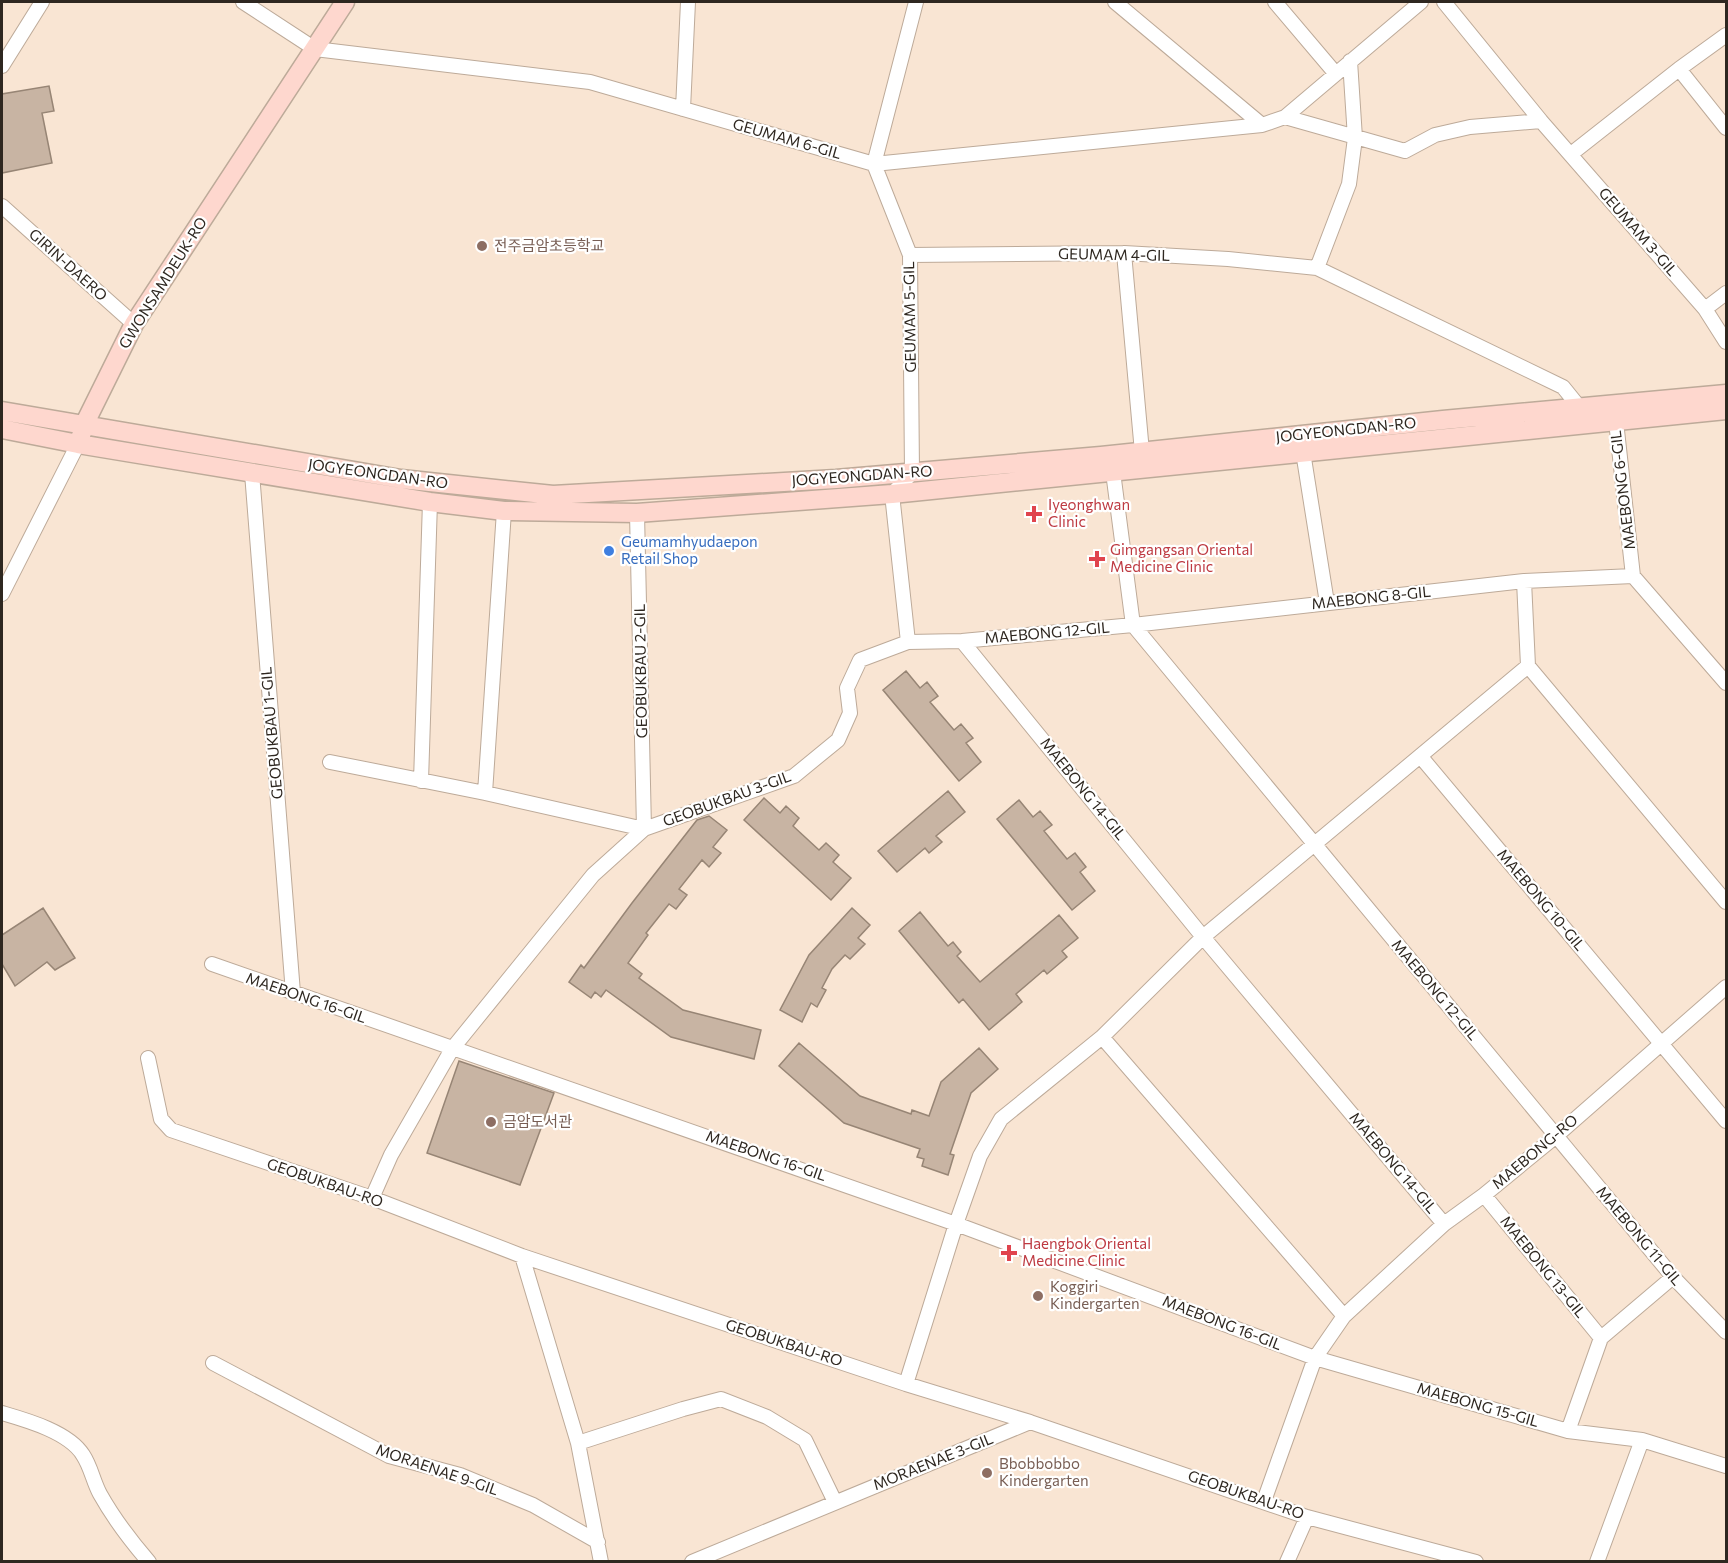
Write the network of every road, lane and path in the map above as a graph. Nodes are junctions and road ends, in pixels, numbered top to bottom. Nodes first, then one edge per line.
1 (42, 2) edge
2 (243, 2) edge
3 (345, 2) edge
4 (688, 2) edge
5 (916, 2) edge
6 (1114, 2) edge
7 (1275, 2) edge
8 (1421, 2) edge
9 (1444, 2) edge
10 (1726, 35) edge
11 (315, 49) junction
12 (1350, 61) junction
13 (2, 66) edge
14 (1679, 69) junction
15 (1336, 74) junction
16 (683, 108) junction
17 (1285, 117) junction
18 (1541, 121) junction
19 (1262, 125) junction
20 (1726, 128) edge
21 (1355, 138) junction
22 (1571, 154) junction
23 (874, 164) junction
24 (2, 206) edge
25 (1124, 253) junction
26 (910, 255) junction
27 (1317, 268) junction
28 (1726, 292) edge
29 (1705, 309) junction
30 (134, 324) junction
31 (1726, 342) edge
32 (1726, 394) edge
33 (1580, 408) junction
34 (1726, 410) edge
35 (2, 411) edge
36 (1615, 413) junction
37 (84, 425) junction
38 (2, 429) edge
39 (78, 444) junction
40 (1142, 452) junction
41 (1303, 452) junction
42 (912, 472) junction
43 (1113, 472) junction
44 (252, 473) junction
45 (892, 494) junction
46 (430, 502) junction
47 (504, 511) junction
48 (637, 513) junction
49 (1633, 576) junction
50 (1524, 581) junction
51 (2, 594) edge
52 (1327, 603) junction
53 (1132, 625) junction
54 (962, 641) junction
55 (908, 642) junction
56 (1528, 666) junction
57 (1726, 683) edge
58 (1421, 757) junction
59 (330, 762) dead end
60 (421, 781) junction
61 (485, 793) junction
62 (644, 830) junction
63 (1315, 844) junction
64 (1726, 902) edge
65 (1203, 937) junction
66 (212, 964) dead end
67 (1726, 987) edge
68 (293, 993) junction
69 (1102, 1037) junction
70 (1661, 1043) junction
71 (452, 1049) junction
72 (148, 1058) dead end
73 (1726, 1121) edge
74 (1556, 1136) junction
75 (1484, 1195) junction
76 (372, 1198) junction
77 (956, 1224) junction
78 (1444, 1224) junction
79 (522, 1256) junction
80 (1672, 1277) junction
81 (1344, 1316) junction
82 (1726, 1332) edge
83 (1601, 1338) junction
84 (1315, 1358) junction
85 (213, 1364) dead end
86 (906, 1384) junction
87 (2, 1413) edge
88 (1030, 1422) junction
89 (1568, 1431) junction
90 (1642, 1440) junction
91 (578, 1443) junction
92 (1726, 1466) edge
93 (1264, 1501) junction
94 (835, 1502) junction
95 (1307, 1517) junction
96 (598, 1542) junction
97 (149, 1562) edge
98 (601, 1562) edge
99 (692, 1562) edge
100 (1287, 1562) edge
101 (1476, 1562) edge
102 (1597, 1562) edge

1 - 13 street
2 - 11 street
3 - 11 street, GWONSAMDEUK-RO
4 - 16 street
5 - 23 street
6 - 19 street
7 - 15 street
8 - 12 street, GEUMAM 6-GIL
9 - 18 street, GEUMAM 3-GIL
10 - 14 street
11 - 16 street, GEUMAM 6-GIL
11 - 30 street, GWONSAMDEUK-RO
12 - 15 street, GEUMAM 6-GIL
12 - 21 street
14 - 20 street
14 - 22 street
15 - 17 street, GEUMAM 6-GIL
16 - 23 street, GEUMAM 6-GIL
17 - 19 street, GEUMAM 6-GIL
17 - 21 street
18 - 21 street
18 - 22 street, GEUMAM 3-GIL
19 - 23 street, GEUMAM 6-GIL
21 - 27 street
22 - 29 street, GEUMAM 3-GIL
23 - 26 street, GEUMAM 5-GIL
24 - 30 street, GIRIN-DAERO
25 - 26 street, GEUMAM 4-GIL
25 - 27 street, GEUMAM 4-GIL
25 - 40 street
26 - 42 street, GEUMAM 5-GIL
27 - 33 street, GEUMAM 4-GIL
28 - 29 street
29 - 31 street, GEUMAM 3-GIL
30 - 37 street, GWONSAMDEUK-RO
32 - 36 street, JOGYEONGDAN-RO
33 - 36 street, JOGYEONGDAN-RO
33 - 40 street, JOGYEONGDAN-RO
34 - 36 street, JOGYEONGDAN-RO
35 - 37 street, JOGYEONGDAN-RO
36 - 41 street, JOGYEONGDAN-RO
36 - 49 street, MAEBONG 6-GIL
37 - 39 street, GWONSAMDEUK-RO
37 - 42 street, JOGYEONGDAN-RO
38 - 39 street, JOGYEONGDAN-RO
39 - 44 street, JOGYEONGDAN-RO
39 - 51 street, GWONSAMDEUK-RO
40 - 42 street, JOGYEONGDAN-RO
41 - 43 street, JOGYEONGDAN-RO
41 - 52 street, JOGYEONGDAN-RO
42 - 45 street
43 - 45 street, JOGYEONGDAN-RO
43 - 53 street
44 - 46 street, JOGYEONGDAN-RO
44 - 68 street, GEOBUKBAU 1-GIL
45 - 48 street, JOGYEONGDAN-RO
45 - 55 street
46 - 47 street, JOGYEONGDAN-RO
46 - 60 street
47 - 48 street, JOGYEONGDAN-RO
47 - 61 street
48 - 62 street, GEOBUKBAU 2-GIL
49 - 50 street
49 - 57 street
50 - 52 street, MAEBONG 8-GIL
50 - 56 street
52 - 53 street, MAEBONG 8-GIL
53 - 54 street, MAEBONG 12-GIL
53 - 63 street, MAEBONG 12-GIL
54 - 55 street, MAEBONG 12-GIL
54 - 65 street, MAEBONG 14-GIL
55 - 62 street, GEOBUKBAU 3-GIL
56 - 58 street
56 - 64 street
58 - 63 street
58 - 70 street, MAEBONG 10-GIL
59 - 60 street, GEOBUKBAU 3-GIL
60 - 61 street, GEOBUKBAU 3-GIL
61 - 62 street, GEOBUKBAU 3-GIL
62 - 71 street, GEOBUKBAU 3-GIL
63 - 65 street
63 - 74 street, MAEBONG 12-GIL
65 - 69 street
65 - 78 street, MAEBONG 14-GIL
66 - 68 street, MAEBONG 16-GIL
67 - 70 street, MAEBONG-RO
68 - 71 street, MAEBONG 16-GIL
69 - 77 street
69 - 81 street
70 - 73 street, MAEBONG 10-GIL
70 - 74 street, MAEBONG-RO
71 - 76 street, GEOBUKBAU 3-GIL
71 - 77 street, MAEBONG 16-GIL
72 - 76 street, GEOBUKBAU-RO
74 - 75 street, MAEBONG-RO
74 - 80 street, MAEBONG 11-GIL
75 - 78 street, MAEBONG-RO
75 - 83 street, MAEBONG 13-GIL
76 - 79 street, GEOBUKBAU-RO
77 - 84 street, MAEBONG 16-GIL
77 - 86 street
78 - 81 street, MAEBONG-RO
79 - 86 street, GEOBUKBAU-RO
79 - 91 street
80 - 82 street, MAEBONG 11-GIL
80 - 83 street
81 - 84 street, MAEBONG-RO
83 - 89 street
84 - 89 street, MAEBONG 15-GIL
84 - 93 street, MAEBONG-RO
85 - 96 street, MORAENAE 9-GIL
86 - 88 street, GEOBUKBAU-RO
87 - 97 street
88 - 93 street, GEOBUKBAU-RO
88 - 94 street, MORAENAE 3-GIL
89 - 90 street, MAEBONG 15-GIL
90 - 92 street, MAEBONG 15-GIL
90 - 102 street
91 - 94 street
91 - 96 street
93 - 95 street, GEOBUKBAU-RO
94 - 99 street, MORAENAE 3-GIL
95 - 100 street
95 - 101 street, GEOBUKBAU-RO
96 - 98 street

